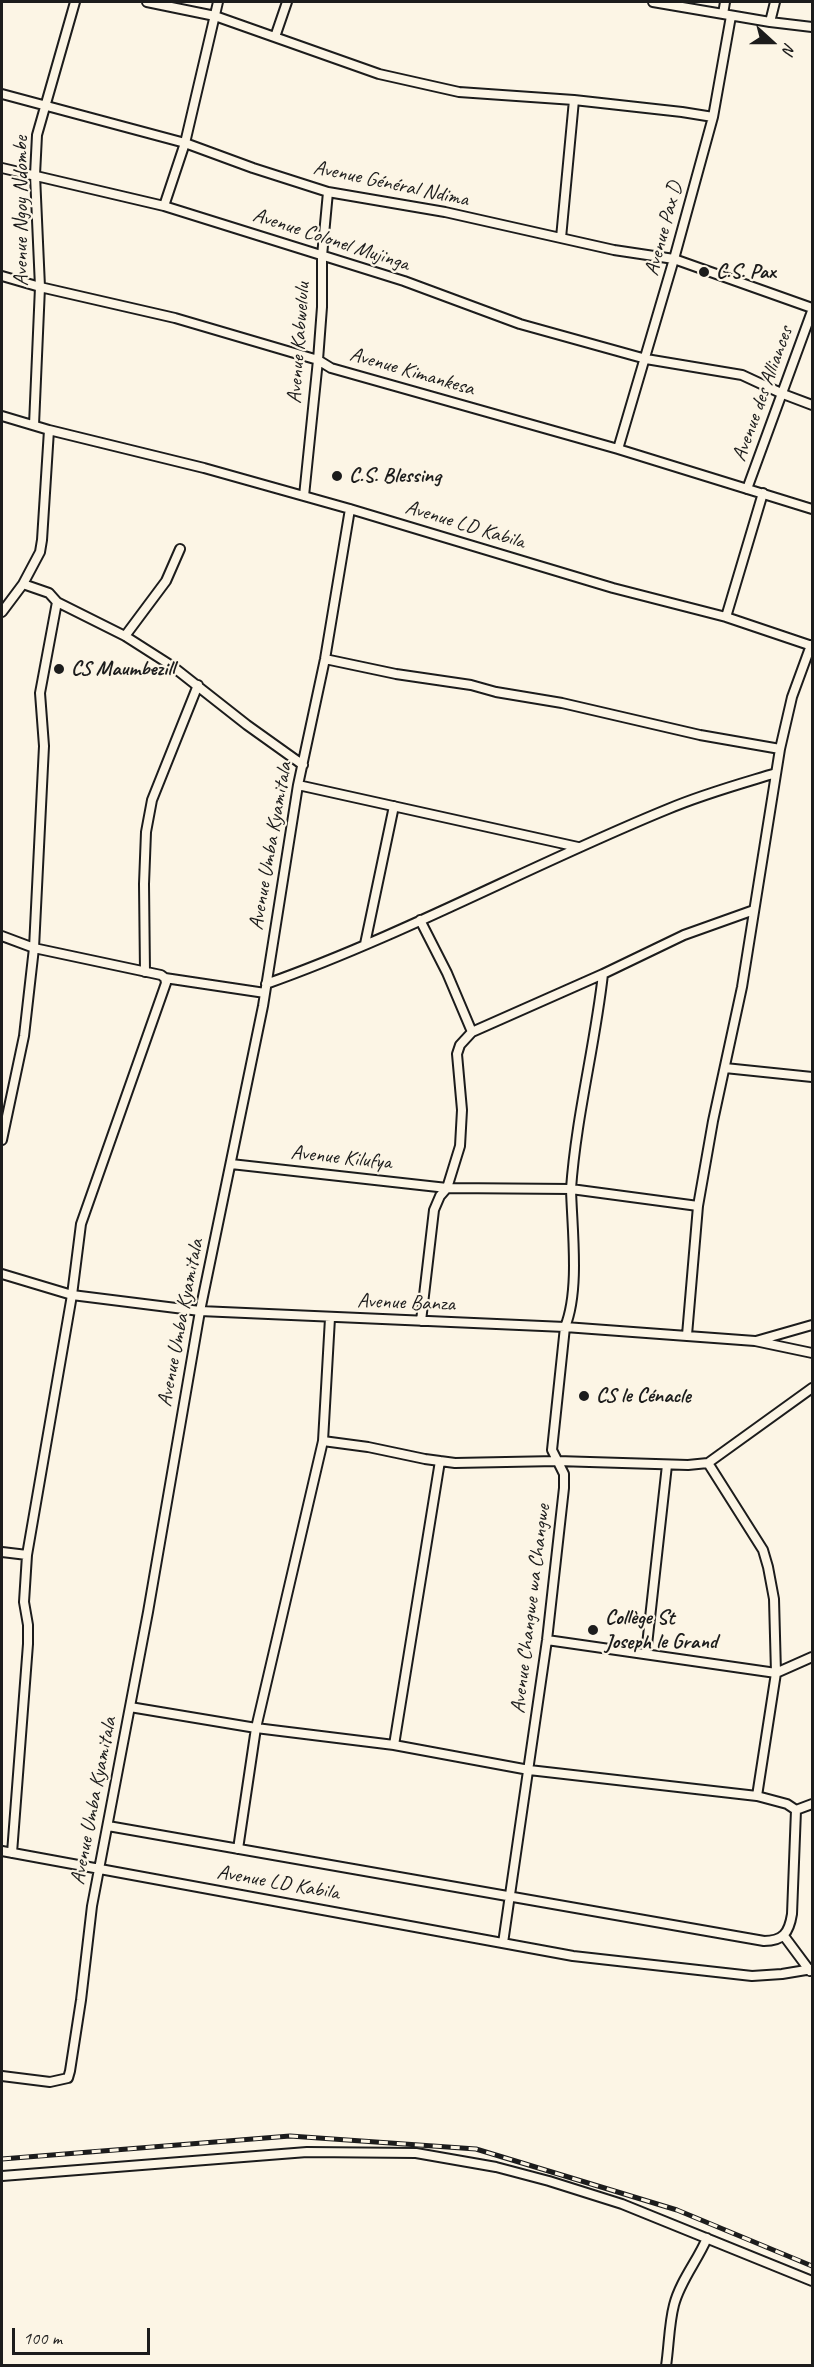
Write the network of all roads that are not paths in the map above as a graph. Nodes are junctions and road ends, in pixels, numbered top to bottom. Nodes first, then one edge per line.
1 (75, 2) edge
2 (147, 2) edge
3 (218, 2) edge
4 (287, 2) edge
5 (653, 2) edge
6 (725, 2) edge
7 (775, 2) edge
8 (727, 15) junction
9 (215, 16) junction
10 (770, 22) junction
11 (813, 27) edge
12 (275, 38) junction
13 (2, 94) edge
14 (574, 100) junction
15 (44, 106) junction
16 (713, 117) junction
17 (185, 143) junction
18 (2, 168) edge
19 (35, 175) junction
20 (328, 192) junction
21 (164, 206) junction
22 (561, 238) junction
23 (322, 256) junction
24 (674, 259) junction
25 (2, 276) edge
26 (40, 287) junction
27 (813, 309) edge
28 (646, 359) junction
29 (318, 360) junction
30 (783, 394) junction
31 (813, 405) edge
32 (2, 416) edge
33 (34, 425) junction
34 (49, 430) junction
35 (618, 449) junction
36 (747, 489) junction
37 (763, 493) junction
38 (304, 496) junction
39 (350, 509) junction
40 (813, 509) edge
41 (180, 549) dead end
42 (24, 584) junction
43 (57, 602) junction
44 (2, 612) edge
45 (726, 617) junction
46 (125, 636) junction
47 (812, 646) edge
48 (325, 659) junction
49 (198, 685) junction
50 (780, 749) junction
51 (303, 765) junction
52 (776, 773) junction
53 (298, 784) junction
54 (394, 806) junction
55 (578, 847) junction
56 (754, 910) junction
57 (420, 920) junction
58 (2, 936) edge
59 (365, 944) junction
60 (34, 948) junction
61 (145, 972) junction
62 (603, 974) junction
63 (165, 978) junction
64 (266, 984) junction
65 (265, 993) junction
66 (472, 1032) junction
67 (725, 1068) junction
68 (813, 1077) edge
69 (2, 1140) edge
70 (231, 1164) junction
71 (447, 1188) junction
72 (571, 1188) junction
73 (698, 1206) junction
74 (2, 1274) edge
75 (72, 1295) junction
76 (200, 1311) junction
77 (330, 1318) junction
78 (421, 1321) junction
79 (813, 1325) edge
80 (565, 1327) junction
81 (687, 1335) junction
82 (755, 1341) junction
83 (813, 1353) edge
84 (813, 1388) edge
85 (323, 1441) junction
86 (440, 1461) junction
87 (557, 1461) junction
88 (708, 1463) junction
89 (667, 1465) junction
90 (2, 1552) edge
91 (27, 1555) junction
92 (547, 1640) junction
93 (646, 1654) junction
94 (813, 1657) edge
95 (776, 1673) junction
96 (130, 1707) junction
97 (256, 1728) junction
98 (394, 1745) junction
99 (529, 1770) junction
100 (757, 1796) junction
101 (813, 1804) edge
102 (796, 1810) junction
103 (108, 1826) junction
104 (238, 1849) junction
105 (2, 1851) edge
106 (12, 1853) junction
107 (99, 1868) junction
108 (511, 1898) junction
109 (784, 1936) junction
110 (503, 1943) junction
111 (811, 1970) edge
112 (2, 2076) edge
113 (2, 2176) edge
114 (707, 2238) junction
115 (813, 2281) edge
116 (666, 2366) edge

1 - 15 street, Avenue Ngoy Ndombe
2 - 9 street
3 - 9 street
4 - 12 street
5 - 8 street
6 - 8 street, Avenue Pax D
7 - 10 street
8 - 10 street
8 - 16 street, Avenue Pax D
9 - 12 street
9 - 17 street
10 - 11 street
12 - 14 street
13 - 15 street, Avenue Général Ndima
14 - 16 street
14 - 22 street
15 - 17 street, Avenue Général Ndima
15 - 19 street, Avenue Ngoy Ndombe
16 - 24 street, Avenue Pax D
17 - 20 street, Avenue Général Ndima
17 - 21 street
18 - 19 street, Avenue Colonel Mujinga
19 - 21 street, Avenue Colonel Mujinga
19 - 26 street, Avenue Ngoy Ndombe
20 - 22 street, Avenue Général Ndima
20 - 23 street, Avenue Kabwelulu
21 - 23 street, Avenue Colonel Mujinga
22 - 24 street, Avenue Général Ndima
23 - 28 street, Avenue Colonel Mujinga
23 - 29 street, Avenue Kabwelulu
24 - 27 street, Avenue Général Ndima
24 - 28 street, Avenue Pax D
25 - 26 street, Avenue Kimankesa
26 - 29 street, Avenue Kimankesa
26 - 33 street, Avenue Ngoy Ndombe
27 - 30 street, Avenue des Alliances
28 - 30 street
28 - 35 street, Avenue Pax D
29 - 35 street, Avenue Kimankesa
29 - 38 street, Avenue Kabwelulu
30 - 31 street
30 - 36 street, Avenue des Alliances
32 - 33 street, Avenue LD Kabila
33 - 34 street, Avenue LD Kabila
34 - 38 street, Avenue LD Kabila
34 - 42 street
35 - 36 street, Avenue Kimankesa
36 - 37 street, Avenue Kimankesa
37 - 40 street, Avenue Kimankesa
37 - 45 street
38 - 39 street, Avenue LD Kabila
39 - 45 street, Avenue LD Kabila
39 - 48 street, Avenue Umba Kyamitala
41 - 46 street
42 - 43 street
42 - 44 street
43 - 46 street
43 - 60 street
45 - 47 street, Avenue LD Kabila
46 - 49 street
47 - 50 street
48 - 50 street
48 - 51 street, Avenue Umba Kyamitala
49 - 51 street
49 - 61 street
50 - 52 street
51 - 53 street, Avenue Umba Kyamitala
52 - 55 street
52 - 56 street
53 - 54 street
53 - 64 street, Avenue Umba Kyamitala
54 - 55 street
54 - 59 street
55 - 57 street
56 - 62 street
56 - 67 street
57 - 59 street
57 - 66 street
58 - 60 street
59 - 64 street
60 - 61 street
60 - 69 street
61 - 63 street
62 - 66 street
62 - 72 street, Avenue Changwe wa Changwe
63 - 65 street
63 - 75 street
64 - 65 street, Avenue Umba Kyamitala
65 - 70 street, Avenue Umba Kyamitala
66 - 71 street
67 - 68 street
67 - 73 street
70 - 71 street, Avenue Kilufya
70 - 76 street, Avenue Umba Kyamitala
71 - 72 street, Avenue Kilufya
71 - 78 street
72 - 73 street, Avenue Kilufya
72 - 80 street, Avenue Changwe wa Changwe
73 - 81 street
74 - 75 street, Avenue Banza
75 - 76 street, Avenue Banza
75 - 91 street
76 - 77 street, Avenue Banza
76 - 96 street, Avenue Umba Kyamitala
77 - 78 street, Avenue Banza
77 - 85 street
78 - 80 street, Avenue Banza
79 - 82 street
80 - 81 street, Avenue Banza
80 - 87 street, Avenue Changwe wa Changwe
81 - 82 street, Avenue Banza
82 - 83 street, Avenue Banza
84 - 88 street
85 - 86 street
85 - 97 street
86 - 87 street
86 - 98 street
87 - 89 street
87 - 92 street, Avenue Changwe wa Changwe
88 - 89 street
88 - 95 street
89 - 93 street
90 - 91 street
91 - 106 street
92 - 93 street
92 - 99 street, Avenue Changwe wa Changwe
93 - 95 street
94 - 95 street
95 - 100 street
96 - 97 street
96 - 103 street, Avenue Umba Kyamitala
97 - 98 street
97 - 104 street
98 - 99 street
99 - 100 street
99 - 108 street, Avenue Changwe wa Changwe
100 - 102 street
101 - 102 street
102 - 109 street
103 - 104 street, Avenue LD Kabila
103 - 107 street, Avenue Umba Kyamitala
104 - 108 street, Avenue LD Kabila
105 - 106 street, Avenue LD Kabila
106 - 107 street, Avenue LD Kabila
107 - 110 street, Avenue LD Kabila
107 - 112 street, Avenue Umba Kyamitala
108 - 109 street, Avenue LD Kabila
108 - 110 street
109 - 111 street
110 - 111 street, Avenue LD Kabila
113 - 114 street
114 - 115 street
114 - 116 street

